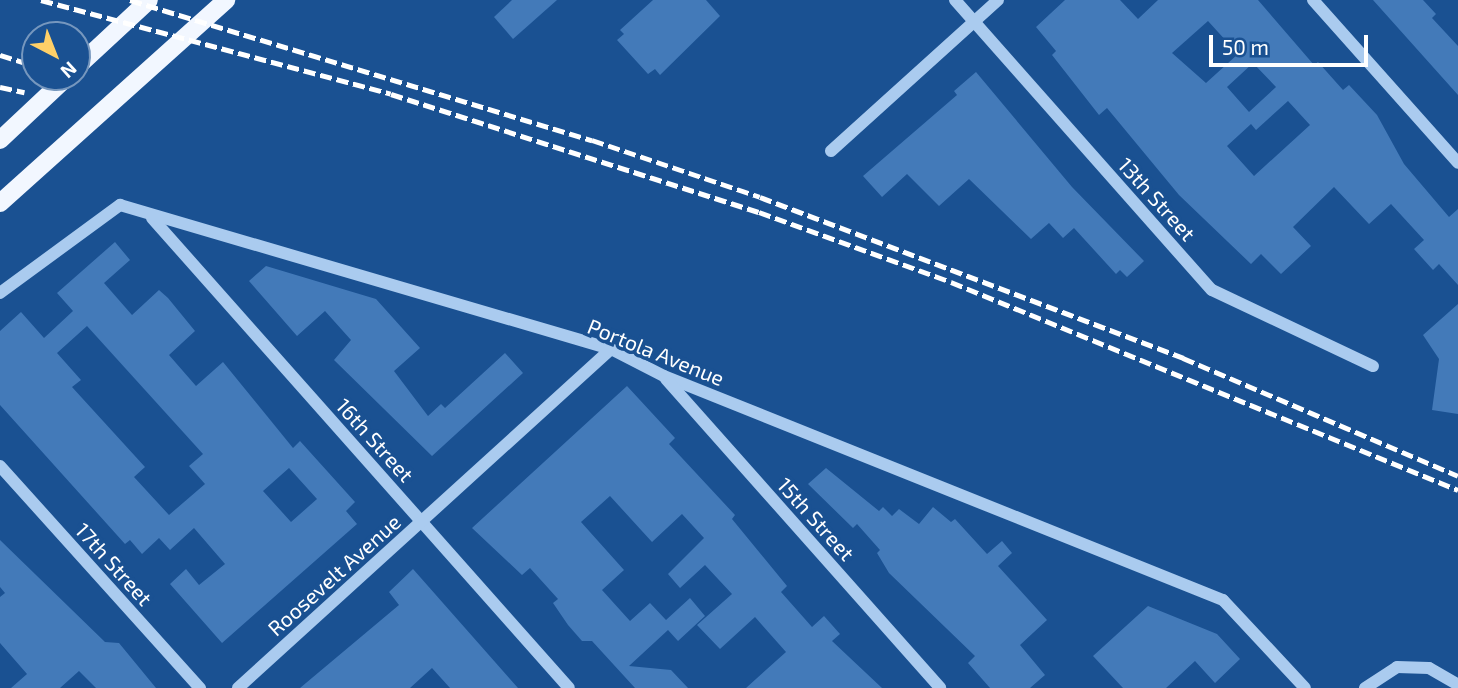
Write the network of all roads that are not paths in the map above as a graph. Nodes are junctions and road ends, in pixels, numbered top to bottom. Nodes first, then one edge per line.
1 (149, 0) edge
2 (226, 0) edge
3 (955, 0) edge
4 (998, 0) edge
5 (1312, 0) edge
6 (975, 21) junction
7 (91, 54) edge
8 (52, 91) edge
9 (0, 140) edge
10 (831, 151) dead end
11 (1458, 163) edge
12 (0, 203) edge
13 (152, 218) junction
14 (0, 293) edge
15 (611, 349) junction
16 (1373, 366) dead end
17 (664, 376) junction
18 (0, 466) edge
19 (421, 521) junction
20 (1458, 685) edge
21 (200, 688) edge
22 (238, 688) edge
23 (569, 688) edge
24 (940, 688) edge
25 (1305, 688) edge
26 (1365, 688) edge

1 - 7 main road
2 - 12 main road
3 - 6 street, 13th Street
4 - 6 street
5 - 11 street
6 - 10 street
6 - 16 street, 13th Street
8 - 9 main road
13 - 14 street, Portola Avenue
13 - 15 street, Portola Avenue
13 - 19 street, 16th Street
15 - 17 street, Portola Avenue
15 - 19 street, Roosevelt Avenue
17 - 24 street, 15th Street
17 - 25 street, Portola Avenue
18 - 21 street, 17th Street
19 - 22 street, Roosevelt Avenue
19 - 23 street, 16th Street
20 - 26 street

